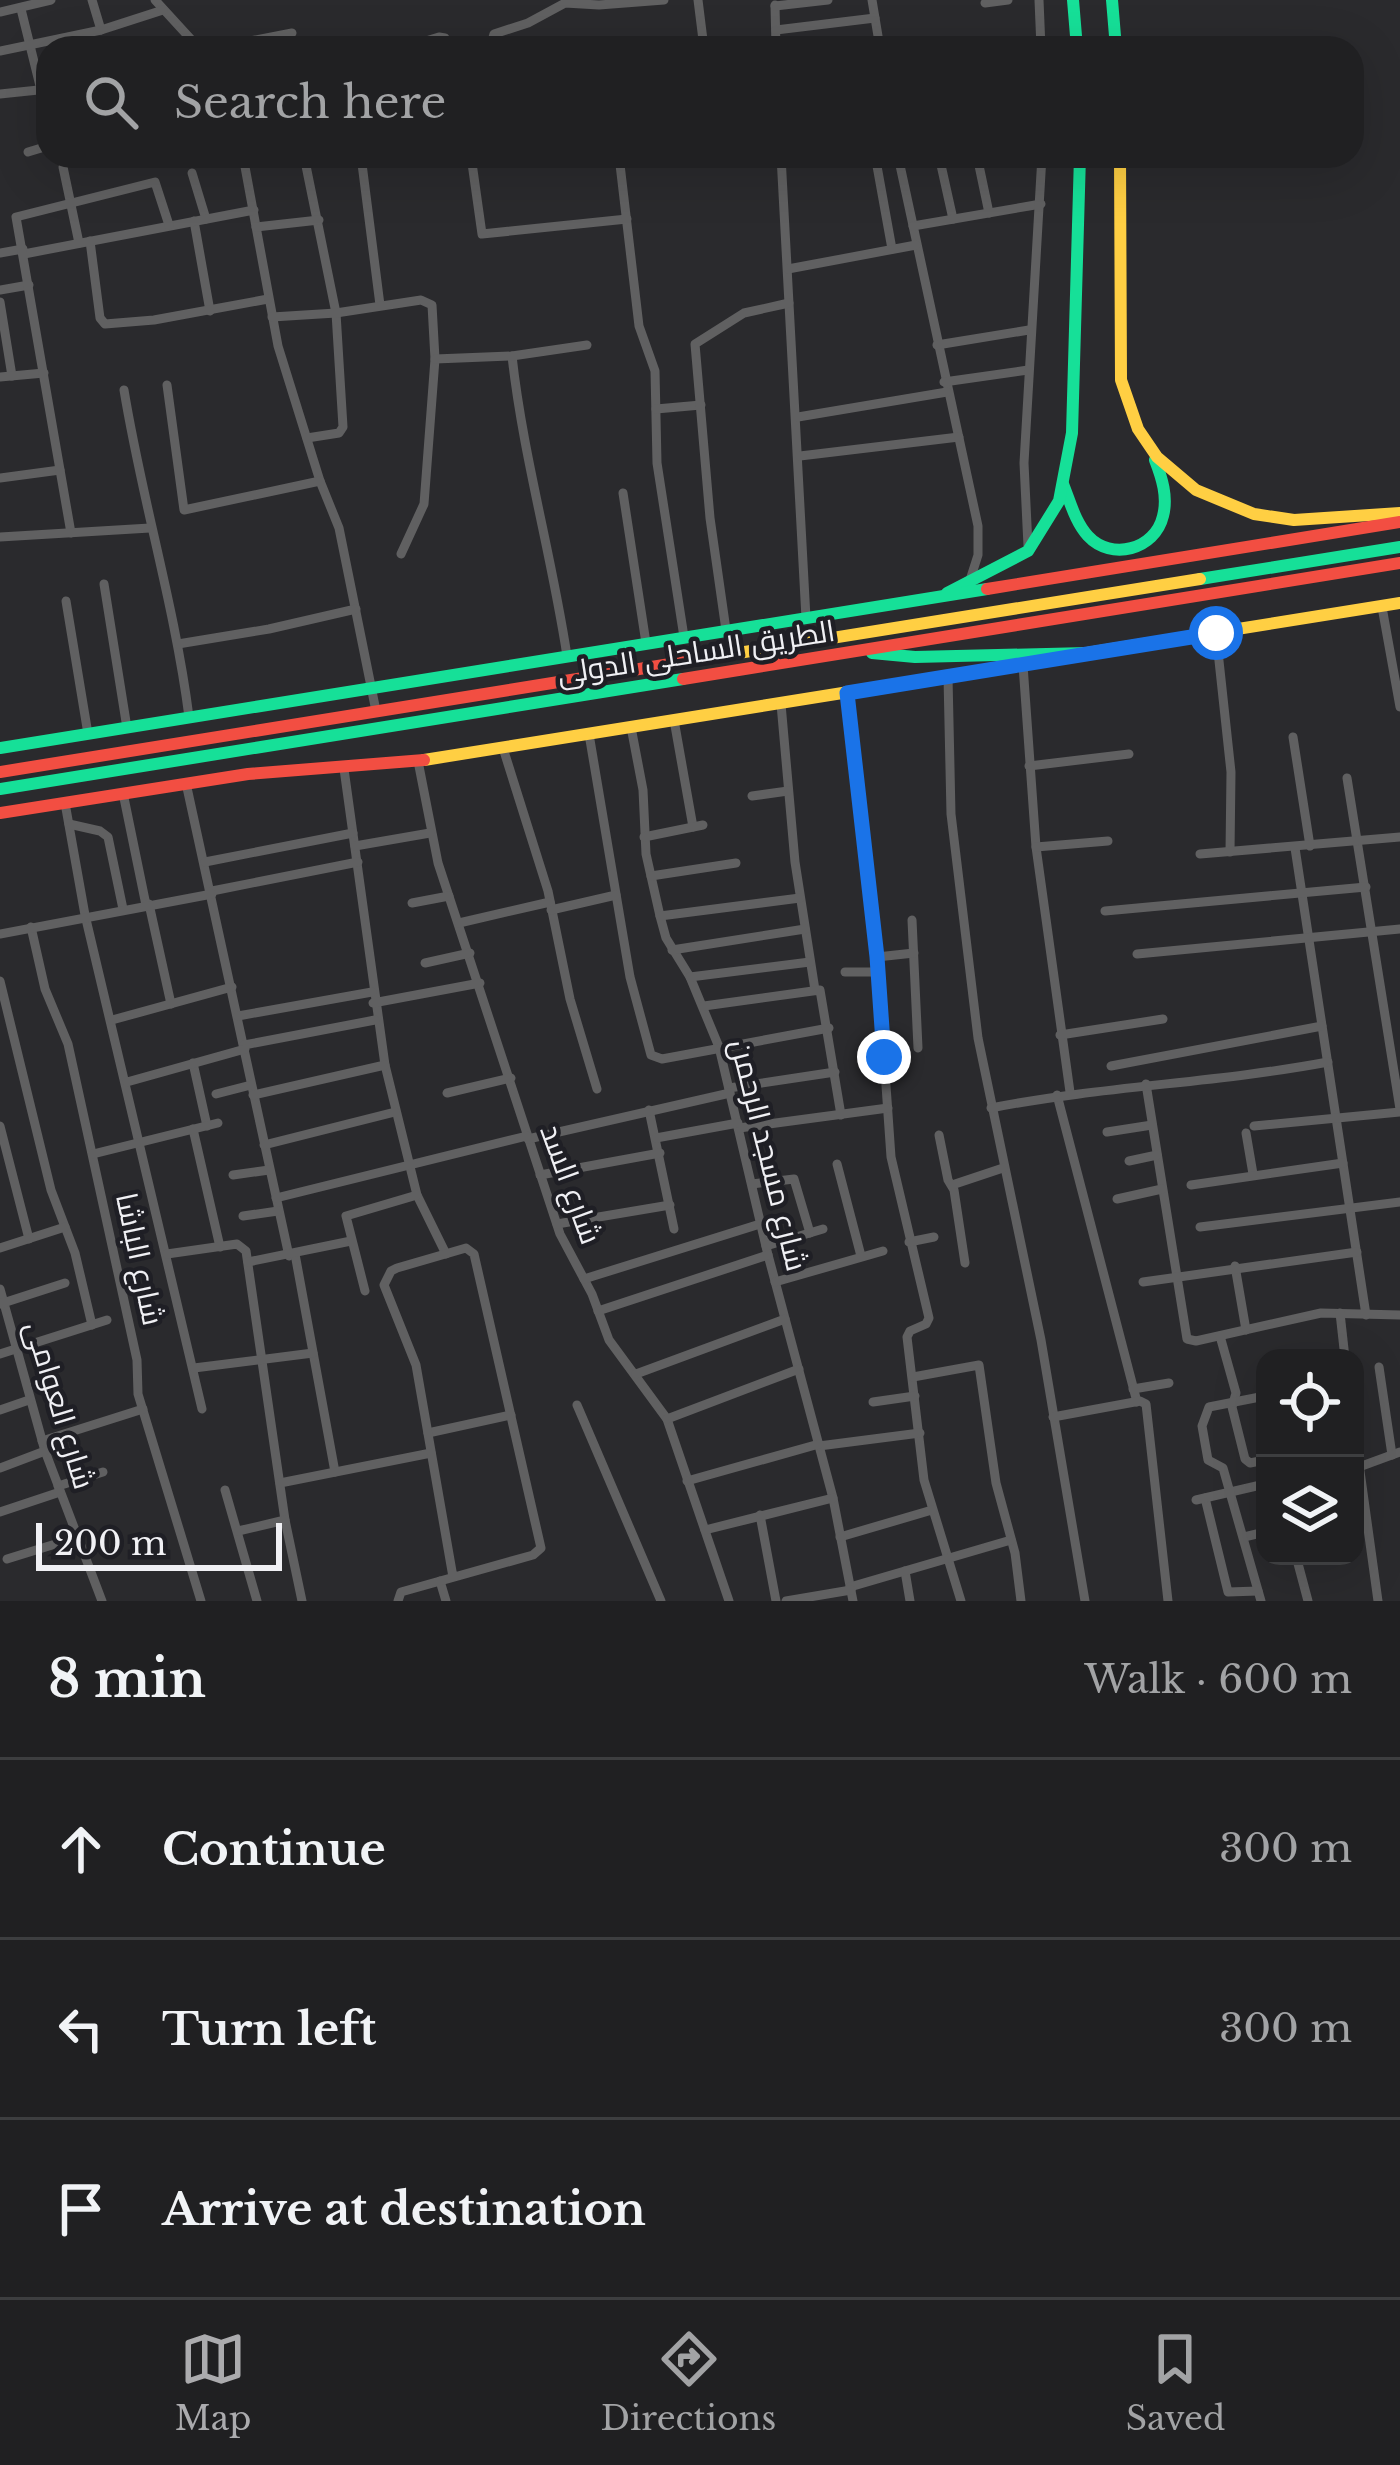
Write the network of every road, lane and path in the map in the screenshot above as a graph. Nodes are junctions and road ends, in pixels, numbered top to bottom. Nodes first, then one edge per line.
1 (51, 0) edge
2 (92, 0) edge
3 (155, 0) edge
4 (664, 0) edge
5 (698, 0) edge
6 (828, 0) edge
7 (872, 0) edge
8 (1008, 0) edge
9 (1039, 0) edge
10 (1073, 0) edge
11 (1112, 0) edge
12 (643, 1) edge
13 (604, 2) edge
14 (775, 3) edge
15 (985, 3) dead end
16 (21, 9) junction
17 (163, 10) junction
18 (0, 12) edge
19 (875, 18) junction
20 (101, 30) junction
21 (776, 30) junction
22 (292, 33) dead end
23 (74, 36) edge
24 (188, 36) edge
25 (276, 36) edge
26 (493, 36) edge
27 (702, 36) edge
28 (776, 36) edge
29 (878, 36) edge
30 (1040, 36) edge
31 (1076, 36) edge
32 (1115, 36) edge
33 (36, 45) edge
34 (30, 46) junction
35 (0, 51) edge
36 (36, 64) edge
37 (36, 90) edge
38 (0, 94) edge
39 (36, 150) edge
40 (28, 152) dead end
41 (63, 168) edge
42 (246, 168) edge
43 (307, 168) edge
44 (363, 168) edge
45 (473, 168) edge
46 (621, 168) edge
47 (782, 168) edge
48 (877, 168) edge
49 (901, 168) edge
50 (941, 168) edge
51 (980, 168) edge
52 (1042, 168) edge
53 (1080, 168) edge
54 (1120, 168) edge
55 (192, 173) dead end
56 (70, 204) junction
57 (1041, 204) junction
58 (254, 210) junction
59 (989, 213) junction
60 (627, 219) junction
61 (952, 219) junction
62 (200, 220) junction
63 (319, 220) junction
64 (169, 225) junction
65 (913, 226) junction
66 (256, 227) junction
67 (85, 242) junction
68 (916, 244) junction
69 (892, 249) junction
70 (24, 252) junction
71 (0, 253) edge
72 (788, 268) junction
73 (29, 285) junction
74 (0, 290) edge
75 (268, 299) junction
76 (0, 302) edge
77 (789, 303) junction
78 (380, 305) junction
79 (210, 311) junction
80 (336, 313) junction
81 (272, 317) junction
82 (1029, 330) junction
83 (3, 339) edge
84 (587, 345) dead end
85 (938, 345) junction
86 (512, 356) junction
87 (435, 359) junction
88 (1028, 370) junction
89 (44, 373) junction
90 (6, 376) edge
91 (167, 385) dead end
92 (945, 387) junction
93 (124, 390) dead end
94 (700, 405) junction
95 (656, 409) junction
96 (798, 417) junction
97 (958, 436) junction
98 (307, 438) junction
99 (1148, 445) junction
100 (800, 456) junction
101 (60, 470) junction
102 (0, 478) edge
103 (320, 482) junction
104 (1064, 484) junction
105 (623, 493) dead end
106 (1400, 517) edge
107 (150, 528) junction
108 (71, 533) junction
109 (0, 538) edge
110 (1400, 548) edge
111 (1028, 551) junction
112 (401, 554) dead end
113 (1400, 563) edge
114 (104, 584) dead end
115 (968, 585) junction
116 (947, 593) junction
117 (67, 602) dead end
118 (1400, 603) edge
119 (1382, 607) junction
120 (356, 609) junction
121 (806, 617) junction
122 (726, 631) junction
123 (1216, 633) junction
124 (684, 637) junction
125 (646, 643) junction
126 (178, 644) junction
127 (857, 650) junction
128 (1087, 653) junction
129 (567, 656) junction
130 (1024, 664) junction
131 (948, 677) junction
132 (371, 687) junction
133 (847, 693) junction
134 (781, 704) junction
135 (1400, 707) edge
136 (376, 711) junction
137 (189, 717) junction
138 (674, 721) junction
139 (631, 727) junction
140 (127, 728) junction
141 (88, 734) junction
142 (589, 734) junction
143 (1293, 737) dead end
144 (0, 748) edge
145 (503, 748) junction
146 (1129, 754) dead end
147 (418, 761) junction
148 (1029, 766) junction
149 (344, 769) junction
150 (0, 772) edge
151 (1347, 778) dead end
152 (186, 783) junction
153 (0, 789) edge
154 (788, 791) junction
155 (123, 793) junction
156 (752, 796) dead end
157 (65, 803) junction
158 (0, 813) edge
159 (69, 824) junction
160 (353, 832) junction
161 (430, 833) junction
162 (644, 837) junction
163 (1400, 837) edge
164 (1108, 841) dead end
165 (1358, 842) junction
166 (355, 846) junction
167 (1310, 846) junction
168 (1036, 847) junction
169 (1295, 848) junction
170 (1230, 852) junction
171 (1199, 854) dead end
172 (205, 862) junction
173 (358, 862) junction
174 (736, 863) dead end
175 (651, 876) junction
176 (1366, 887) junction
177 (212, 892) junction
178 (1302, 893) junction
179 (616, 895) junction
180 (449, 896) junction
181 (800, 898) junction
182 (412, 903) dead end
183 (148, 904) junction
184 (550, 906) junction
185 (123, 909) junction
186 (1105, 911) dead end
187 (86, 915) junction
188 (660, 916) junction
189 (912, 920) dead end
190 (459, 923) junction
191 (31, 927) junction
192 (805, 929) junction
193 (1400, 929) edge
194 (1373, 932) junction
195 (0, 934) edge
196 (1309, 938) junction
197 (672, 950) junction
198 (470, 953) junction
199 (914, 953) junction
200 (1137, 954) dead end
201 (877, 957) junction
202 (810, 962) junction
203 (425, 964) dead end
204 (845, 972) dead end
205 (878, 972) junction
206 (690, 977) junction
207 (0, 981) edge
208 (480, 983) junction
209 (232, 987) junction
210 (814, 990) junction
211 (373, 997) junction
212 (172, 1004) junction
213 (704, 1006) junction
214 (238, 1016) junction
215 (1163, 1019) dead end
216 (112, 1020) junction
217 (375, 1020) junction
218 (1400, 1021) edge
219 (1387, 1022) junction
220 (1322, 1026) junction
221 (829, 1028) junction
222 (1060, 1035) junction
223 (244, 1047) junction
224 (719, 1047) junction
225 (918, 1048) dead end
226 (1328, 1062) junction
227 (193, 1064) junction
228 (385, 1066) junction
229 (1111, 1066) dead end
230 (835, 1072) junction
231 (511, 1078) junction
232 (127, 1082) junction
233 (1146, 1084) junction
234 (596, 1089) dead end
235 (252, 1090) junction
236 (730, 1090) junction
237 (1070, 1092) junction
238 (447, 1093) dead end
239 (216, 1094) dead end
240 (1057, 1095) junction
241 (888, 1108) junction
242 (991, 1108) junction
243 (650, 1110) junction
244 (1400, 1111) edge
245 (395, 1112) junction
246 (841, 1114) junction
247 (1336, 1118) junction
248 (739, 1125) junction
249 (1152, 1125) junction
250 (0, 1126) edge
251 (193, 1129) junction
252 (1107, 1132) dead end
253 (939, 1135) dead end
254 (528, 1137) junction
255 (656, 1138) junction
256 (142, 1142) junction
257 (264, 1145) junction
258 (660, 1153) junction
259 (93, 1154) junction
260 (1156, 1155) junction
261 (1129, 1161) dead end
262 (1343, 1163) junction
263 (837, 1164) dead end
264 (409, 1165) junction
265 (1004, 1168) junction
266 (269, 1169) junction
267 (233, 1174) dead end
268 (1253, 1174) junction
269 (540, 1175) junction
270 (752, 1184) junction
271 (952, 1185) junction
272 (1191, 1185) dead end
273 (1162, 1190) junction
274 (417, 1195) junction
275 (276, 1198) junction
276 (1117, 1198) dead end
277 (1400, 1202) edge
278 (670, 1204) junction
279 (1350, 1208) junction
280 (278, 1210) junction
281 (243, 1216) dead end
282 (556, 1224) junction
283 (760, 1224) junction
284 (1200, 1226) dead end
285 (65, 1227) junction
286 (674, 1229) dead end
287 (823, 1229) dead end
288 (810, 1233) junction
289 (934, 1238) dead end
290 (29, 1239) junction
291 (351, 1240) junction
292 (908, 1242) junction
293 (220, 1246) junction
294 (0, 1248) edge
295 (767, 1251) junction
296 (883, 1251) dead end
297 (1357, 1252) junction
298 (167, 1254) junction
299 (446, 1254) junction
300 (292, 1255) junction
301 (861, 1256) junction
302 (248, 1262) junction
303 (965, 1263) dead end
304 (1235, 1266) junction
305 (1174, 1276) junction
306 (584, 1279) junction
307 (775, 1282) junction
308 (1143, 1282) dead end
309 (65, 1283) dead end
310 (0, 1289) edge
311 (365, 1291) dead end
312 (2, 1304) edge
313 (598, 1311) junction
314 (1340, 1313) junction
315 (1366, 1315) junction
316 (1400, 1316) edge
317 (784, 1319) junction
318 (107, 1320) dead end
319 (92, 1325) junction
320 (1246, 1330) junction
321 (1220, 1336) junction
322 (16, 1349) junction
323 (1345, 1349) edge
324 (313, 1353) junction
325 (0, 1354) edge
326 (262, 1359) junction
327 (1379, 1367) dead end
328 (194, 1368) junction
329 (799, 1369) junction
330 (636, 1374) junction
331 (913, 1377) junction
332 (1169, 1382) dead end
333 (1133, 1389) junction
334 (915, 1396) junction
335 (1256, 1398) edge
336 (28, 1400) junction
337 (873, 1402) dead end
338 (1137, 1402) junction
339 (1232, 1403) junction
340 (577, 1406) dead end
341 (0, 1409) edge
342 (143, 1409) junction
343 (202, 1409) dead end
344 (511, 1415) junction
345 (1053, 1417) junction
346 (667, 1419) junction
347 (428, 1433) junction
348 (920, 1433) junction
349 (819, 1445) junction
350 (44, 1446) junction
351 (430, 1453) junction
352 (1396, 1453) edge
353 (1256, 1460) edge
354 (1364, 1465) edge
355 (0, 1468) edge
356 (103, 1472) dead end
357 (335, 1472) junction
358 (687, 1481) junction
359 (280, 1483) junction
360 (1256, 1486) edge
361 (59, 1489) junction
362 (225, 1490) dead end
363 (1231, 1492) junction
364 (832, 1498) junction
365 (1364, 1502) edge
366 (932, 1510) junction
367 (0, 1513) edge
368 (760, 1515) junction
369 (285, 1520) junction
370 (705, 1530) junction
371 (238, 1532) junction
372 (1256, 1534) edge
373 (78, 1537) junction
374 (840, 1537) junction
375 (1244, 1537) junction
376 (1011, 1540) junction
377 (7, 1558) dead end
378 (948, 1558) junction
379 (1298, 1565) edge
380 (905, 1571) junction
381 (453, 1577) junction
382 (440, 1581) junction
383 (851, 1592) edge
384 (1260, 1596) edge
385 (806, 1599) edge
386 (102, 1601) edge
387 (201, 1601) edge
388 (256, 1601) edge
389 (302, 1601) edge
390 (398, 1601) edge
391 (446, 1601) edge
392 (661, 1601) edge
393 (728, 1601) edge
394 (776, 1601) edge
395 (787, 1601) edge
396 (910, 1601) edge
397 (961, 1601) edge
398 (1021, 1601) edge
399 (1084, 1601) edge
400 (1168, 1601) edge
401 (1308, 1601) edge
402 (1378, 1601) edge

1 - 16 street
2 - 20 street
3 - 17 street
4 - 12 street
5 - 27 street
6 - 14 street
7 - 19 street
8 - 15 street
9 - 30 street
10 - 31 main road
11 - 32 main road
12 - 13 street
13 - 26 street
14 - 21 street
16 - 18 street
16 - 34 street
17 - 20 street
17 - 24 street
19 - 21 street
19 - 29 street
20 - 23 street
21 - 28 street
22 - 25 street
33 - 34 street
34 - 35 street
34 - 36 street
37 - 38 street
39 - 40 street
41 - 56 street
42 - 58 street
43 - 63 street
44 - 78 street
45 - 60 street
46 - 60 street
47 - 72 street
48 - 69 street
49 - 65 street
50 - 61 street
51 - 59 street
52 - 57 street
53 - 104 main road
54 - 99 main road
55 - 62 street
56 - 64 street
56 - 67 street
56 - 70 street
57 - 59 street
57 - 82 street
58 - 62 street
58 - 66 street
59 - 61 street
60 - 95 street
61 - 65 street
62 - 64 street
62 - 79 street
63 - 66 street
63 - 80 street
64 - 67 street
65 - 68 street
66 - 75 street
67 - 70 street
67 - 79 street
68 - 69 street
68 - 85 street
69 - 72 street
70 - 71 street
70 - 73 street
72 - 77 street
73 - 74 street
73 - 89 street
75 - 79 street
75 - 81 street
76 - 83 street
77 - 94 street
77 - 96 street
78 - 80 street
78 - 87 street
80 - 81 street
80 - 98 street
81 - 98 street
82 - 85 street
82 - 88 street
83 - 90 street
84 - 86 street
85 - 92 street
86 - 87 street
86 - 129 street
87 - 112 street
88 - 92 street
88 - 111 street
89 - 90 street
89 - 101 street
91 - 103 street
92 - 96 street
92 - 97 street
93 - 107 street
94 - 95 street
94 - 122 street
95 - 124 street
96 - 100 street
97 - 100 street
97 - 115 street
98 - 103 street
99 - 104 main road
99 - 106 main road
100 - 121 street
101 - 102 street
101 - 108 street
103 - 120 street
104 - 111 main road
105 - 125 street
106 - 116 main road
107 - 108 street
107 - 126 street
108 - 109 street
110 - 136 main road, الطريق الساحلى الدولى
111 - 115 main road
113 - 127 main road, الطريق الساحلى الدولى
114 - 140 street
115 - 116 main road
116 - 121 main road
117 - 141 street
118 - 119 main road
119 - 123 main road
119 - 135 street
120 - 126 street
120 - 132 street
121 - 122 main road
122 - 124 main road
123 - 128 main road
123 - 170 street
124 - 125 main road
125 - 129 main road
126 - 137 street
127 - 128 main road
127 - 153 main road, الطريق الساحلى الدولى
128 - 130 main road
129 - 132 main road
130 - 131 main road
130 - 148 street
131 - 133 main road
131 - 242 street
132 - 136 street
132 - 137 main road
133 - 134 main road
133 - 201 street
134 - 138 main road
134 - 154 street
136 - 150 main road, الطريق الساحلى الدولى
137 - 140 main road
138 - 139 main road
138 - 162 street
139 - 142 main road
139 - 162 street, شارع مسجد الرحمن
140 - 141 main road
141 - 144 main road
142 - 145 main road
142 - 179 street
143 - 167 street
145 - 147 main road
145 - 184 street
146 - 148 street
147 - 149 main road
147 - 161 street, شارع السد
148 - 168 street
149 - 152 main road
149 - 160 street
151 - 165 street
152 - 155 main road
152 - 172 street
154 - 156 street
154 - 181 street
155 - 157 main road
155 - 183 street
157 - 158 main road
157 - 159 street
159 - 185 street
159 - 187 street
160 - 166 street
160 - 172 street
161 - 166 street
161 - 180 street, شارع السد
162 - 175 street, شارع مسجد الرحمن
163 - 165 street
164 - 168 street
165 - 167 street
165 - 176 street
166 - 173 street
167 - 169 street
168 - 222 street
169 - 170 street
169 - 178 street
170 - 171 street
172 - 177 street
173 - 177 street
173 - 211 street
174 - 175 street
175 - 188 street, شارع مسجد الرحمن
176 - 178 street
176 - 194 street
177 - 183 street
177 - 209 street
178 - 186 street
178 - 196 street
179 - 184 street
179 - 224 street
180 - 182 street
180 - 190 street, شارع السد
181 - 188 street
181 - 192 street
183 - 185 street
183 - 212 street
184 - 190 street
184 - 234 street
185 - 187 street
187 - 191 street
187 - 216 street
188 - 197 street, شارع مسجد الرحمن
189 - 199 street
190 - 198 street, شارع السد
191 - 195 street
191 - 259 street, شارع الباشا
192 - 197 street
192 - 202 street
193 - 194 street
194 - 196 street
194 - 219 street
196 - 200 street
196 - 220 street
197 - 206 street, شارع مسجد الرحمن
198 - 203 street
198 - 208 street, شارع السد
199 - 201 street
199 - 225 street
201 - 205 street
202 - 206 street
202 - 210 street
204 - 205 street
205 - 241 street
206 - 213 street, شارع مسجد الرحمن
207 - 285 street
208 - 211 street
208 - 231 street, شارع السد
209 - 212 street
209 - 214 street
210 - 213 street
210 - 221 street
211 - 214 street
211 - 217 street
212 - 216 street
213 - 224 street, شارع مسجد الرحمن
214 - 223 street
215 - 222 street
216 - 232 street
217 - 223 street
217 - 228 street
218 - 219 street
219 - 244 street
220 - 226 street
220 - 229 street
221 - 224 street
221 - 230 street
222 - 237 street
223 - 227 street
223 - 235 street
224 - 236 street, شارع مسجد الرحمن
226 - 233 street
226 - 247 street
227 - 232 street
227 - 251 street
228 - 235 street
228 - 245 street
230 - 236 street
230 - 246 street
231 - 238 street
231 - 254 street, شارع السد
232 - 256 street
233 - 237 street
233 - 249 street
235 - 239 street
235 - 257 street
236 - 243 street
236 - 248 street, شارع مسجد الرحمن
237 - 240 street
240 - 242 street
240 - 333 street
241 - 246 street
241 - 292 street
242 - 265 street
243 - 254 street
243 - 255 street
244 - 247 street
245 - 257 street
245 - 264 street
246 - 248 street
247 - 262 street
247 - 268 street
248 - 255 street
248 - 270 street, شارع مسجد الرحمن
249 - 252 street
249 - 260 street
250 - 290 street
251 - 256 street
251 - 293 street
253 - 271 street
254 - 264 street
254 - 269 street, شارع السد
255 - 258 street
256 - 259 street
256 - 298 street
257 - 266 street
258 - 269 street
258 - 278 street
259 - 342 street, شارع الباشا
260 - 261 street
260 - 273 street
262 - 268 street
262 - 279 street
263 - 301 street
264 - 274 street
264 - 275 street
265 - 271 street
265 - 345 street
266 - 267 street
266 - 275 street
268 - 272 street
269 - 282 street, شارع السد
270 - 283 street, شارع مسجد الرحمن
270 - 288 street
271 - 303 street
273 - 276 street
273 - 305 street
274 - 291 street
274 - 299 street
275 - 280 street
277 - 279 street
278 - 282 street
278 - 286 street
279 - 284 street
279 - 297 street
280 - 281 street
280 - 300 street
282 - 306 street, شارع السد
283 - 295 street, شارع مسجد الرحمن
283 - 306 street
285 - 290 street
285 - 319 street
287 - 288 street
288 - 295 street
289 - 292 street
290 - 294 street
291 - 300 street
291 - 311 street
292 - 331 street
293 - 298 street
293 - 302 street
295 - 307 street, شارع مسجد الرحمن
295 - 313 street
296 - 301 street
297 - 304 street
297 - 315 street
298 - 328 street
299 - 344 street
299 - 347 street
300 - 302 street
300 - 324 street
301 - 307 street
302 - 326 street
304 - 305 street
304 - 320 street
305 - 308 street
305 - 321 street
306 - 313 street, شارع السد
307 - 317 street, شارع مسجد الرحمن
309 - 312 street
310 - 312 street, شارع العوامى
312 - 322 street, شارع العوامى
313 - 330 street, شارع السد
314 - 315 street
314 - 320 street
314 - 323 street
315 - 316 street
317 - 329 street, شارع مسجد الرحمن
317 - 330 street
318 - 319 street
319 - 322 street
320 - 321 street
321 - 339 street
322 - 325 street
322 - 336 street, شارع العوامى
324 - 326 street
324 - 357 street
326 - 328 street
326 - 359 street
327 - 352 street
328 - 343 street
329 - 346 street
329 - 349 street, شارع مسجد الرحمن
330 - 346 street, شارع السد
331 - 334 street
331 - 376 street
332 - 333 street
333 - 338 street
334 - 337 street
334 - 348 street
335 - 339 street
336 - 341 street
336 - 350 street, شارع العوامى
338 - 345 street
338 - 400 street
339 - 353 street
339 - 363 street
340 - 392 street
342 - 350 street
342 - 387 street, شارع الباشا
344 - 347 street
344 - 381 street
345 - 399 street
346 - 358 street, شارع السد
347 - 351 street
348 - 349 street
348 - 366 street
349 - 358 street
349 - 364 street, شارع مسجد الرحمن
350 - 355 street
350 - 361 street, شارع العوامى
351 - 357 street
351 - 381 street
352 - 354 street
356 - 361 street
357 - 359 street
358 - 370 street, شارع السد
359 - 369 street
360 - 363 street
361 - 367 street
361 - 373 street, شارع العوامى
362 - 371 street
363 - 375 street
363 - 384 street
364 - 368 street
364 - 374 street, شارع مسجد الرحمن
365 - 402 street
366 - 374 street
366 - 378 street
368 - 370 street
368 - 394 street
369 - 371 street
369 - 389 street
370 - 393 street, شارع السد
371 - 388 street
372 - 375 street
373 - 377 street
373 - 386 street, شارع العوامى
374 - 383 street, شارع مسجد الرحمن
375 - 384 street
376 - 378 street
376 - 398 street
378 - 380 street
378 - 397 street
379 - 401 street
380 - 383 street
380 - 396 street
381 - 382 street
382 - 390 street
382 - 391 street
383 - 385 street
385 - 395 street

